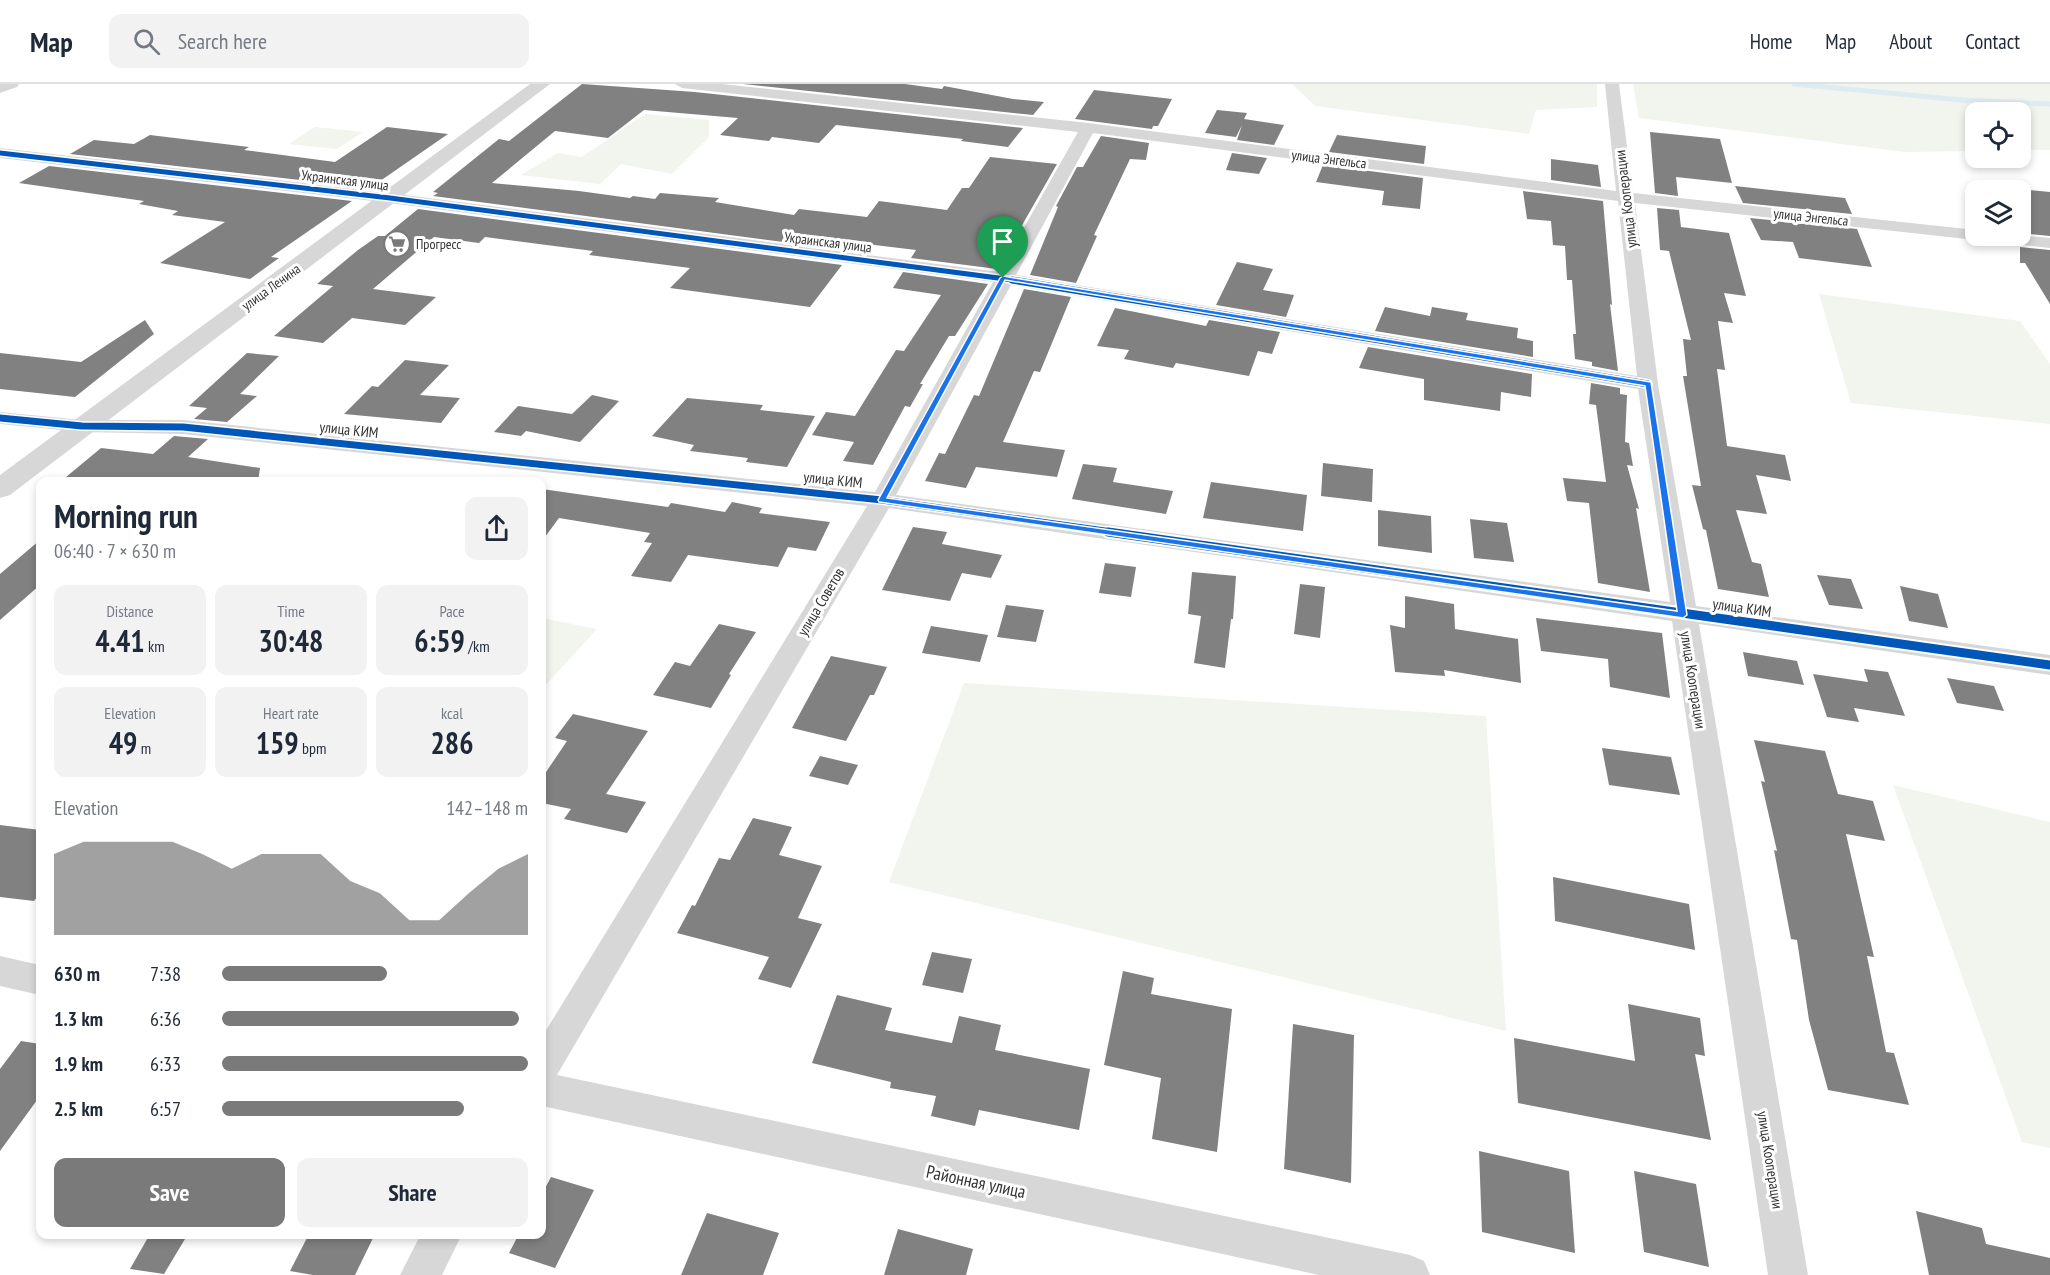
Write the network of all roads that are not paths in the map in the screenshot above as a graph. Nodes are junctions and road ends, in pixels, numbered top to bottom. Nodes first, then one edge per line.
1 (12, 84) edge
2 (541, 84) edge
3 (682, 84) edge
4 (1612, 84) edge
5 (0, 89) edge
6 (1088, 128) junction
7 (0, 153) edge
8 (1627, 197) junction
9 (390, 198) junction
10 (1965, 234) edge
11 (2031, 241) edge
12 (2050, 243) edge
13 (1003, 278) junction
14 (1648, 384) junction
15 (0, 418) edge
16 (82, 426) junction
17 (0, 489) edge
18 (882, 500) junction
19 (1683, 615) junction
20 (2050, 666) edge
21 (0, 971) edge
22 (36, 979) edge
23 (546, 1061) edge
24 (546, 1090) edge
25 (440, 1239) edge
26 (420, 1275) edge
27 (1410, 1275) edge
28 (1788, 1275) edge

1 - 5 street
2 - 9 street, улица Ленина
3 - 6 street, улица Энгельса
4 - 8 street, улица Кооперации
6 - 8 street, улица Энгельса
6 - 13 street, улица Советов
7 - 9 street, Украинская улица
8 - 10 street, улица Энгельса
8 - 14 street, улица Кооперации
9 - 13 street, Украинская улица
9 - 16 street, улица Ленина
11 - 12 street
13 - 14 street, Украинская улица
13 - 18 street, улица Советов
14 - 19 street, улица Кооперации
15 - 16 street, улица КИМ
16 - 17 street, улица Ленина
16 - 18 street, улица КИМ
18 - 19 street, улица КИМ
18 - 23 street, улица Советов
19 - 20 street, улица КИМ
19 - 28 street, улица Кооперации
21 - 22 street
24 - 27 street, Районная улица
25 - 26 street

